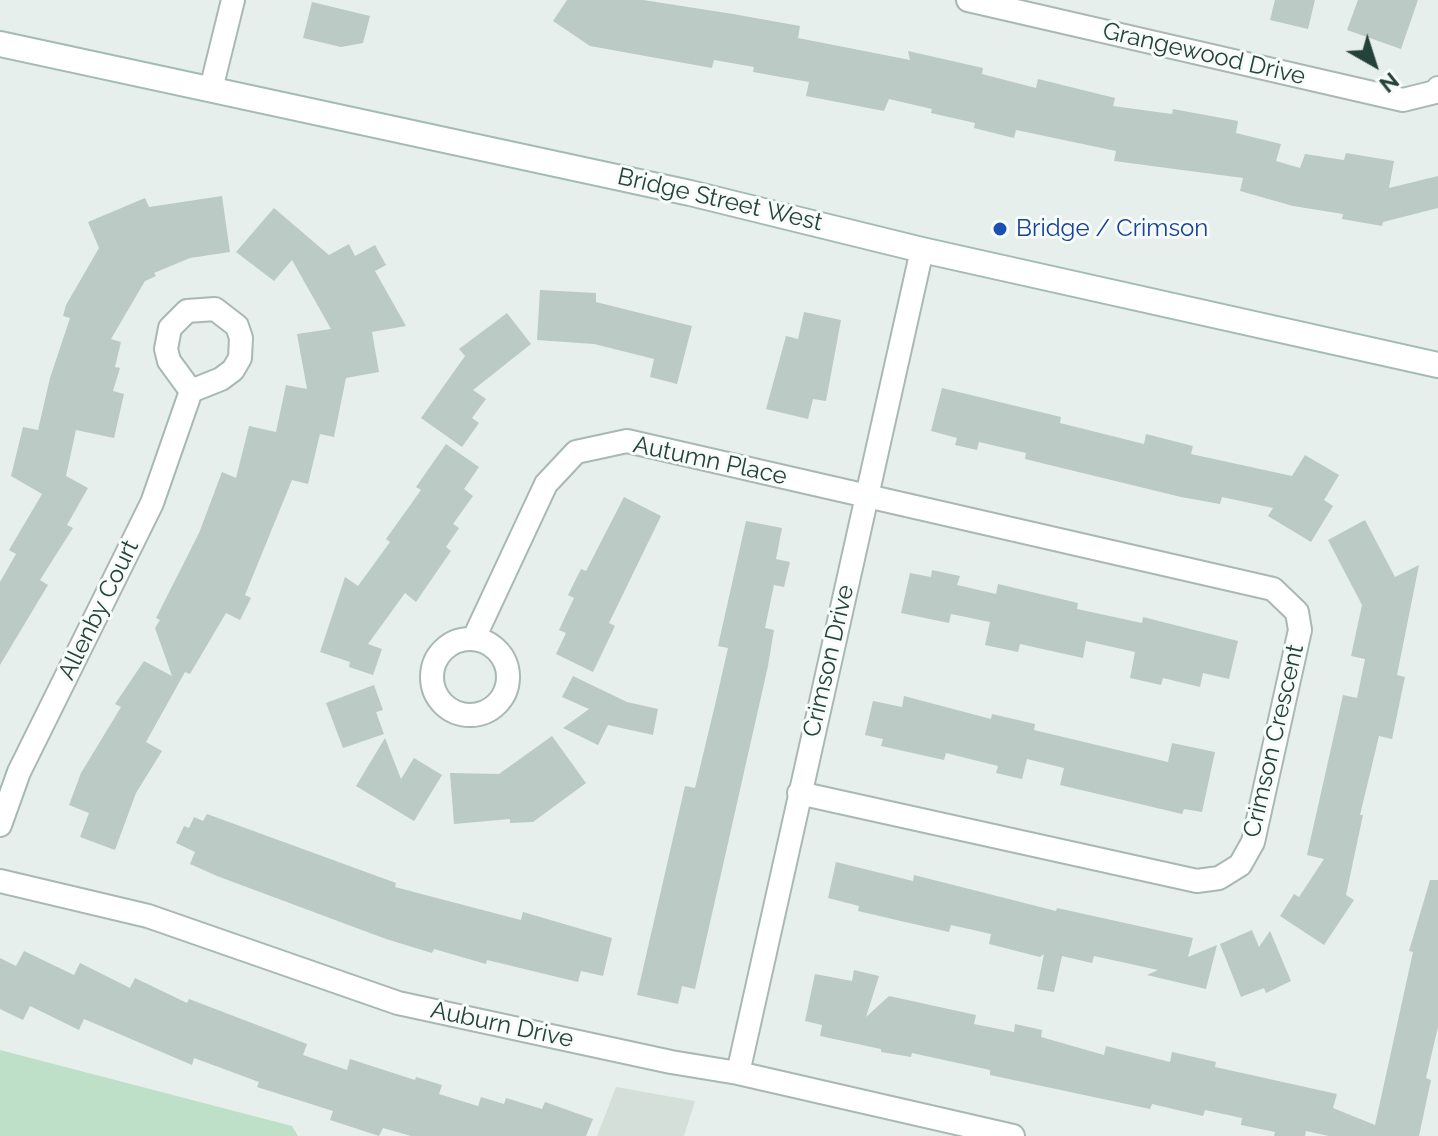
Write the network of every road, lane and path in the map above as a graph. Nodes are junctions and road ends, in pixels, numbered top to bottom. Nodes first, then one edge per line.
1 (233, 0) edge
2 (968, 0) edge
3 (0, 44) edge
4 (1438, 88) edge
5 (211, 89) junction
6 (922, 250) junction
7 (1438, 365) edge
8 (191, 391) dead end
9 (866, 495) junction
10 (474, 638) dead end
11 (799, 793) junction
12 (0, 825) edge
13 (0, 881) edge
14 (738, 1073) junction
15 (1013, 1136) edge

1 - 5 street
2 - 4 street, Grangewood Drive
3 - 5 main road, Bridge Street West
5 - 6 main road, Bridge Street West
6 - 7 main road, Bridge Street West
6 - 9 street, Crimson Drive
8 - 12 street, Allenby Court
9 - 10 street, Autumn Place
9 - 11 street, Crimson Drive
9 - 11 street, Crimson Crescent
11 - 14 street, Crimson Drive
13 - 14 street, Auburn Drive
14 - 15 street, Auburn Drive

